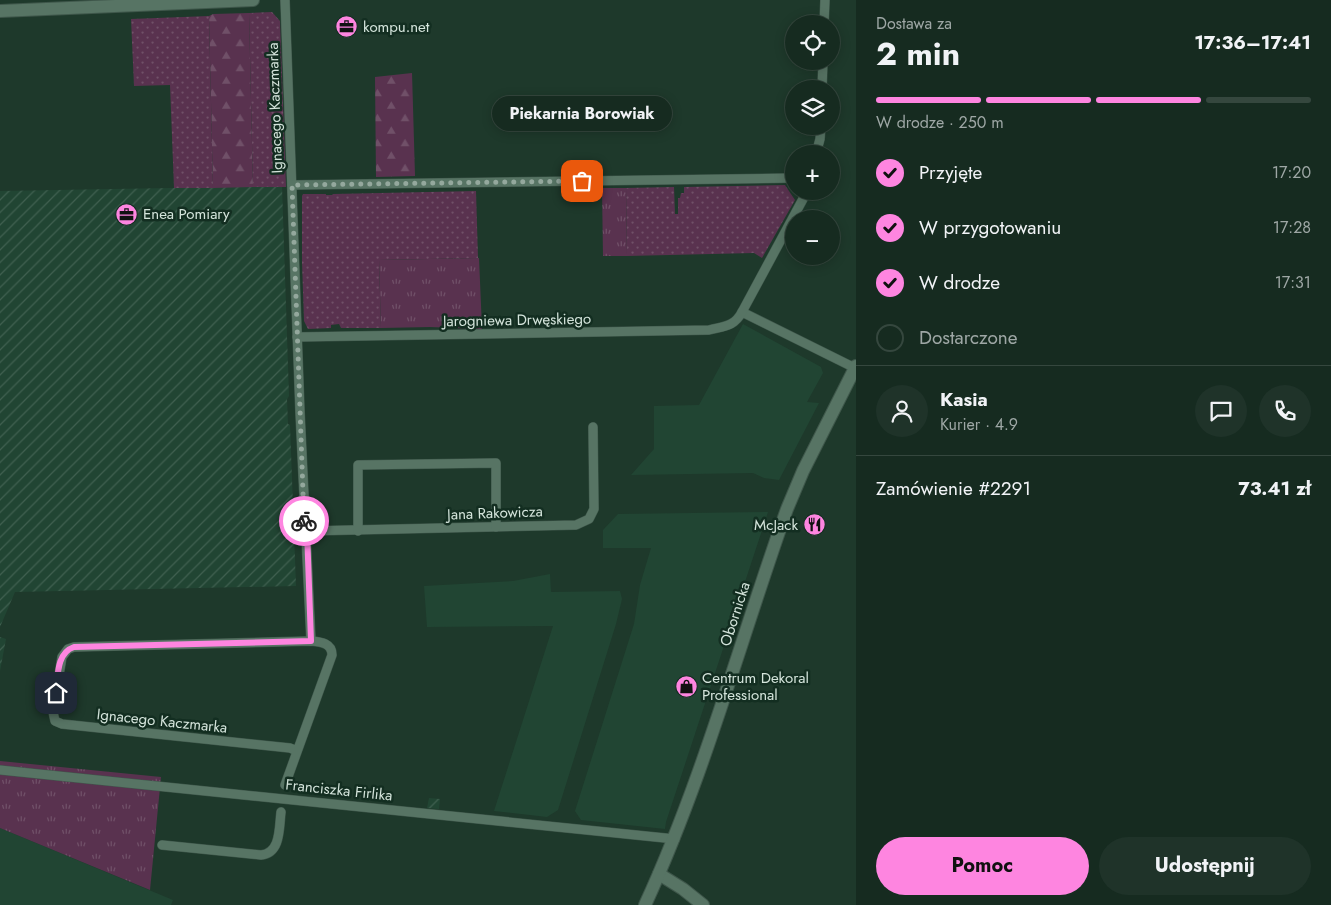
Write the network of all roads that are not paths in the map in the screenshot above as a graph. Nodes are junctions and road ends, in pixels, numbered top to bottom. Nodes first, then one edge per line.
1 (253, 0) edge
2 (285, 0) edge
3 (825, 0) edge
4 (105, 3) edge
5 (0, 11) edge
6 (824, 15) edge
7 (785, 178) edge
8 (292, 185) junction
9 (802, 200) edge
10 (742, 312) junction
11 (297, 337) junction
12 (856, 368) edge
13 (593, 427) dead end
14 (496, 527) junction
15 (307, 531) junction
16 (358, 531) junction
17 (311, 641) junction
18 (297, 751) junction
19 (0, 770) edge
20 (286, 784) dead end
21 (281, 812) dead end
22 (675, 839) junction
23 (162, 845) dead end
24 (659, 874) junction
25 (645, 905) edge
26 (703, 905) edge

1 - 4 main road
2 - 8 street, Ignacego Kaczmarka
3 - 6 street
4 - 5 main road
7 - 8 street
8 - 11 street, Ignacego Kaczmarka
9 - 10 street
10 - 11 street, Jarogniewa Drwęskiego
10 - 12 street
11 - 15 street, Ignacego Kaczmarka
12 - 22 main road, Obornicka
13 - 14 street, Jana Rakowicza
14 - 16 street, Jana Rakowicza
14 - 16 street
15 - 16 street, Jana Rakowicza
15 - 17 street, Ignacego Kaczmarka
17 - 18 street, Franciszka Firlika
17 - 18 street, Ignacego Kaczmarka
18 - 20 street, Franciszka Firlika
19 - 22 street, Franciszka Firlika
21 - 23 street, Franciszka Firlika
22 - 24 main road, Obornicka
24 - 25 main road, Obornicka
24 - 26 main road

